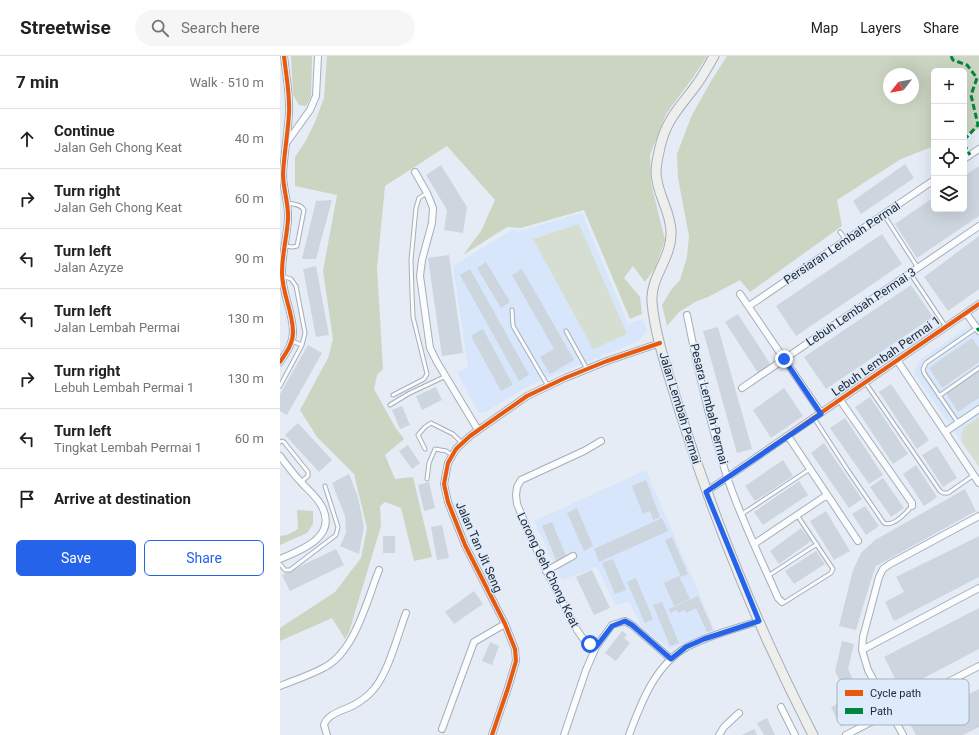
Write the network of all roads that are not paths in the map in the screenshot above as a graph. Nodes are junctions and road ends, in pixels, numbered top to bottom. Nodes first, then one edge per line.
1 (284, 56) edge
2 (318, 56) edge
3 (714, 56) edge
4 (287, 142) junction
5 (979, 149) edge
6 (967, 157) edge
7 (415, 172) dead end
8 (931, 182) edge
9 (427, 193) junction
10 (287, 203) junction
11 (884, 215) junction
12 (979, 226) edge
13 (840, 232) dead end
14 (846, 240) junction
15 (284, 246) junction
16 (918, 268) junction
17 (910, 273) junction
18 (282, 275) junction
19 (740, 294) dead end
20 (979, 304) edge
21 (749, 306) junction
22 (512, 310) dead end
23 (966, 313) junction
24 (687, 315) dead end
25 (946, 327) junction
26 (978, 328) edge
27 (566, 331) dead end
28 (292, 341) junction
29 (660, 343) junction
30 (302, 345) junction
31 (784, 359) junction
32 (897, 360) junction
33 (280, 362) edge
34 (979, 368) edge
35 (587, 369) junction
36 (446, 376) junction
37 (865, 382) junction
38 (280, 386) edge
39 (548, 386) junction
40 (742, 388) dead end
41 (393, 395) dead end
42 (940, 396) junction
43 (840, 400) junction
44 (390, 405) dead end
45 (979, 409) edge
46 (821, 414) junction
47 (814, 418) junction
48 (958, 423) junction
49 (478, 430) junction
50 (945, 432) junction
51 (788, 436) junction
52 (601, 441) dead end
53 (280, 442) edge
54 (462, 443) junction
55 (425, 449) dead end
56 (452, 455) junction
57 (280, 456) edge
58 (810, 469) junction
59 (974, 475) junction
60 (727, 478) junction
61 (427, 479) dead end
62 (300, 482) junction
63 (979, 483) edge
64 (325, 486) dead end
65 (706, 492) junction
66 (827, 495) junction
67 (912, 506) joint
68 (742, 514) junction
69 (798, 515) junction
70 (979, 516) edge
71 (858, 541) dead end
72 (754, 544) junction
73 (817, 544) junction
74 (573, 556) dead end
75 (280, 559) edge
76 (280, 564) edge
77 (379, 570) dead end
78 (546, 570) junction
79 (768, 576) junction
80 (979, 588) edge
81 (782, 602) joint
82 (406, 613) dead end
83 (759, 621) junction
84 (505, 624) junction
85 (596, 647) junction
86 (862, 650) junction
87 (671, 659) junction
88 (979, 666) edge
89 (873, 679) edge
90 (954, 679) edge
91 (280, 686) edge
92 (781, 707) dead end
93 (738, 712) dead end
94 (866, 725) edge
95 (898, 725) edge
96 (442, 729) dead end
97 (327, 735) edge
98 (492, 735) edge
99 (564, 735) edge
100 (629, 735) edge
101 (719, 735) edge
102 (795, 735) edge
103 (812, 735) edge
104 (846, 735) edge
105 (903, 735) edge

1 - 4 street
2 - 4 street
3 - 29 main road, Jalan Lembah Permai
4 - 10 street
5 - 6 street
7 - 9 street
8 - 11 street, Persiaran Lembah Permai
9 - 36 street
9 - 41 lane
10 - 15 street
10 - 15 lane
11 - 14 street, Persiaran Lembah Permai
11 - 16 lane
12 - 16 street, Lebuh Lembah Permai 3
13 - 14 lane
14 - 21 street, Persiaran Lembah Permai
15 - 18 street
16 - 17 street, Lebuh Lembah Permai 3
17 - 25 lane
17 - 31 street, Lebuh Lembah Permai 3
18 - 28 street
18 - 30 lane
19 - 21 street
20 - 23 street, Lebuh Lembah Permai 1
21 - 31 street
22 - 39 lane
23 - 25 street, Lebuh Lembah Permai 1
23 - 26 street
24 - 60 street, Pesara Lembah Permai
25 - 32 street, Lebuh Lembah Permai 1
26 - 42 lane
27 - 35 lane
28 - 30 lane
28 - 33 street
29 - 35 street, Jalan Tan Jit Seng
29 - 65 main road, Jalan Lembah Permai
30 - 38 lane
31 - 40 street, Lebuh Lembah Permai 3
31 - 46 street
32 - 37 street, Lebuh Lembah Permai 1
32 - 50 street
34 - 42 lane
35 - 39 street, Jalan Tan Jit Seng
36 - 44 lane
36 - 49 street
37 - 43 street, Lebuh Lembah Permai 1
37 - 59 lane
39 - 49 street, Jalan Tan Jit Seng
42 - 48 lane
43 - 46 street, Lebuh Lembah Permai 1
43 - 67 street
45 - 48 street
46 - 47 street, Lebuh Lembah Permai 1
47 - 51 street, Lebuh Lembah Permai 1
47 - 67 lane
48 - 50 street
49 - 54 street, Jalan Tan Jit Seng
50 - 59 street
51 - 58 street
51 - 60 street, Lebuh Lembah Permai 1
52 - 78 street, Lorong Geh Chong Keat
53 - 62 lane
54 - 55 lane
54 - 56 street, Jalan Tan Jit Seng
56 - 61 lane
56 - 84 street, Jalan Tan Jit Seng
57 - 62 street
58 - 66 street
58 - 68 lane
59 - 63 street
60 - 65 street, Lebuh Lembah Permai 1
60 - 68 street, Pesara Lembah Permai
62 - 75 street
64 - 76 lane
65 - 83 main road, Jalan Lembah Permai
66 - 69 street
66 - 71 street
68 - 72 street, Pesara Lembah Permai
69 - 72 street
69 - 73 lane
70 - 86 street
72 - 79 street, Pesara Lembah Permai
73 - 79 lane
73 - 81 lane
74 - 78 street
77 - 91 street
78 - 85 street, Lorong Geh Chong Keat
79 - 81 street, Pesara Lembah Permai
80 - 86 street
82 - 97 street
83 - 87 street
83 - 103 main road, Jalan Lembah Permai
84 - 96 street
84 - 98 street, Jalan Tan Jit Seng
85 - 87 street
85 - 99 street
86 - 89 street
87 - 100 street
88 - 90 street
92 - 102 street
93 - 101 street
94 - 104 street
95 - 105 street

